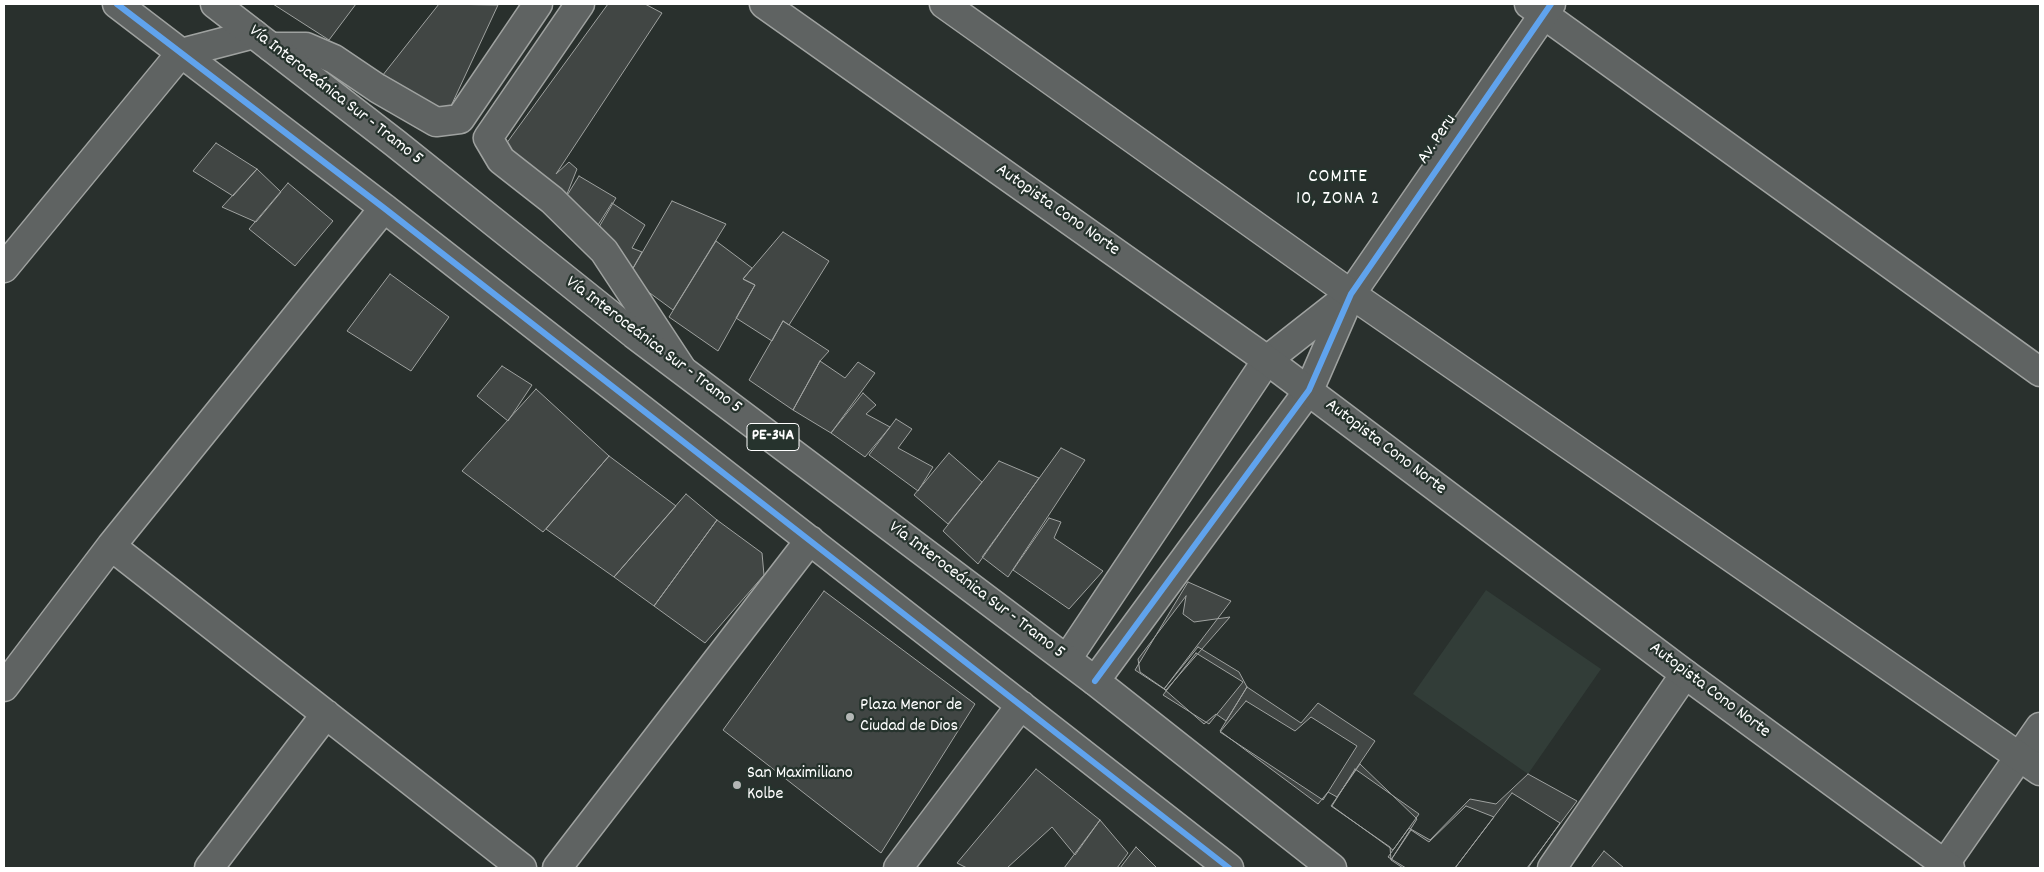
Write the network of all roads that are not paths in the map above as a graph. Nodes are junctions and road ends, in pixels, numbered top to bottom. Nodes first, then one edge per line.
1 (117, 4) edge
2 (215, 4) edge
3 (538, 4) edge
4 (580, 4) edge
5 (764, 4) edge
6 (944, 4) edge
7 (1541, 7) edge
8 (262, 40) junction
9 (181, 53) junction
10 (384, 208) junction
11 (4, 268) edge
12 (1351, 294) junction
13 (1268, 360) junction
14 (681, 369) junction
15 (2040, 372) edge
16 (1309, 390) junction
17 (810, 540) junction
18 (111, 546) junction
19 (1067, 659) junction
20 (1686, 674) junction
21 (1096, 681) junction
22 (4, 688) edge
23 (1021, 705) junction
24 (326, 714) junction
25 (2040, 727) edge
26 (2030, 764) edge
27 (1945, 867) edge
28 (209, 868) edge
29 (522, 868) edge
30 (557, 868) edge
31 (898, 868) edge
32 (1229, 868) edge
33 (1332, 868) edge
34 (1552, 868) edge

1 - 9 main road
2 - 8 main road, Vía Interoceánica Sur - Tramo 5 / PE-34A
3 - 8 main road
4 - 14 main road
5 - 13 main road, Autopista Cono Norte
6 - 12 main road
7 - 12 main road, Av. Peru
7 - 15 main road
8 - 9 main road
8 - 14 main road, Vía Interoceánica Sur - Tramo 5 / PE-34A
9 - 10 main road
9 - 11 main road
10 - 17 main road
10 - 18 main road
12 - 13 main road
12 - 16 main road
12 - 26 main road
13 - 16 main road, Autopista Cono Norte
13 - 19 main road
14 - 19 main road, Vía Interoceánica Sur - Tramo 5 / PE-34A
16 - 20 main road, Autopista Cono Norte
16 - 21 main road
17 - 23 main road
17 - 30 main road
18 - 22 main road
18 - 24 main road
19 - 21 main road, Vía Interoceánica Sur - Tramo 5 / PE-34A
20 - 27 main road, Autopista Cono Norte
20 - 34 main road
21 - 33 main road, Vía Interoceánica Sur - Tramo 5 / PE-34A
23 - 31 main road
23 - 32 main road
24 - 28 main road
24 - 29 main road
25 - 26 main road
26 - 27 main road

